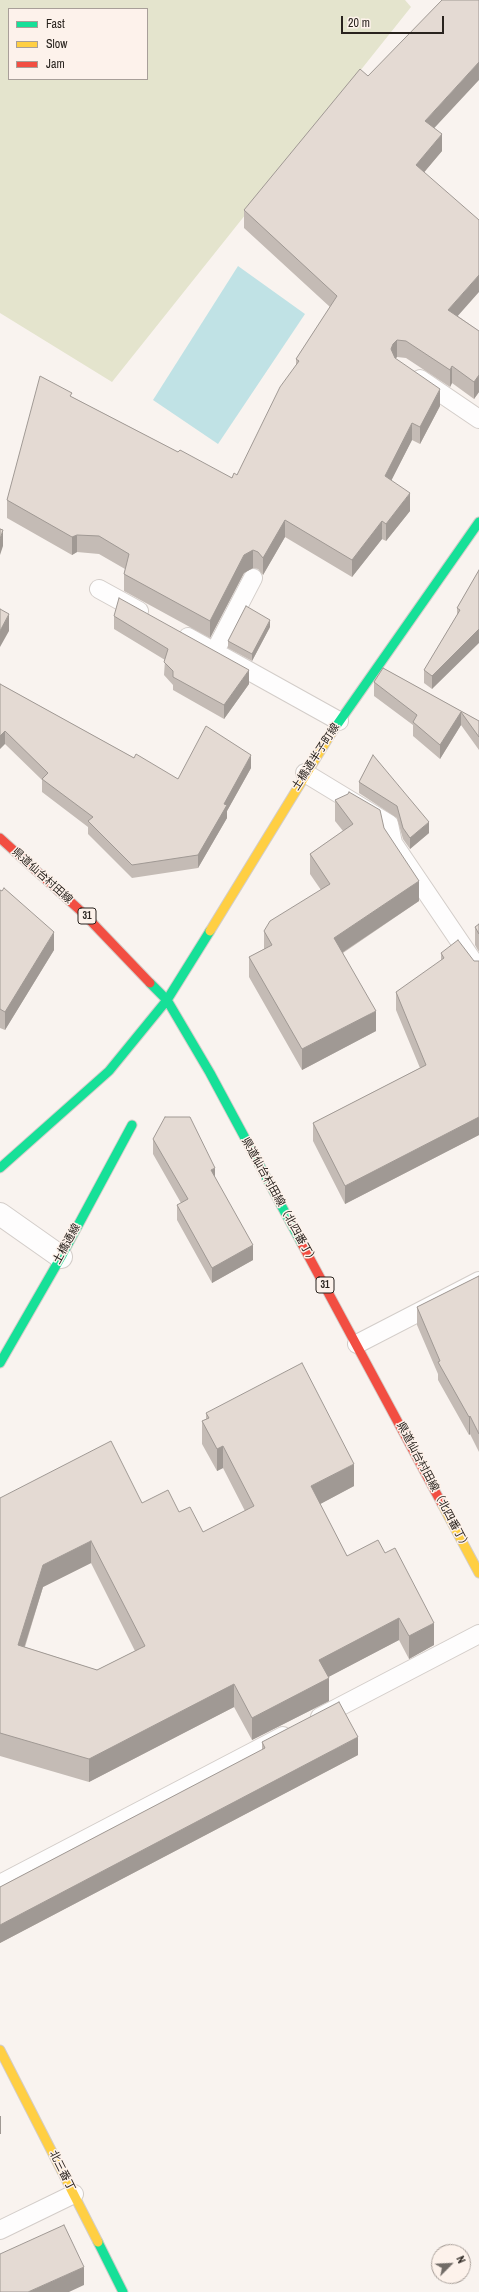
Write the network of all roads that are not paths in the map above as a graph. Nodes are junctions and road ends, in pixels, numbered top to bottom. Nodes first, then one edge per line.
1 (408, 371) edge
2 (479, 419) edge
3 (479, 522) edge
4 (253, 578) dead end
5 (99, 589) dead end
6 (154, 618) edge
7 (174, 629) edge
8 (215, 651) junction
9 (339, 721) junction
10 (305, 773) junction
11 (0, 838) edge
12 (479, 970) edge
13 (167, 1000) junction
14 (132, 1125) dead end
15 (0, 1168) edge
16 (0, 1214) edge
17 (61, 1257) junction
18 (479, 1281) edge
19 (357, 1344) junction
20 (0, 1363) edge
21 (479, 1573) edge
22 (479, 1634) edge
23 (0, 1884) edge
24 (0, 2050) edge
25 (74, 2194) junction
26 (0, 2230) edge
27 (123, 2292) edge

1 - 2 lane
3 - 9 street, 土橋通半子町線
4 - 8 lane
5 - 6 lane
7 - 8 lane
8 - 9 lane
9 - 10 street, 土橋通半子町線
10 - 12 lane
10 - 13 street, 土橋通半子町線
11 - 13 street, 県道仙台村田線 / 31
13 - 15 street, 土橋通半子町線
13 - 19 street, 県道仙台村田線（北四番丁） / 31
14 - 17 street, 土橋通線
16 - 17 street
17 - 20 street, 土橋通線
18 - 19 lane
19 - 21 street, 県道仙台村田線（北四番丁） / 31
22 - 23 lane
24 - 25 street, 北三番丁
25 - 26 lane
25 - 27 street, 北三番丁

